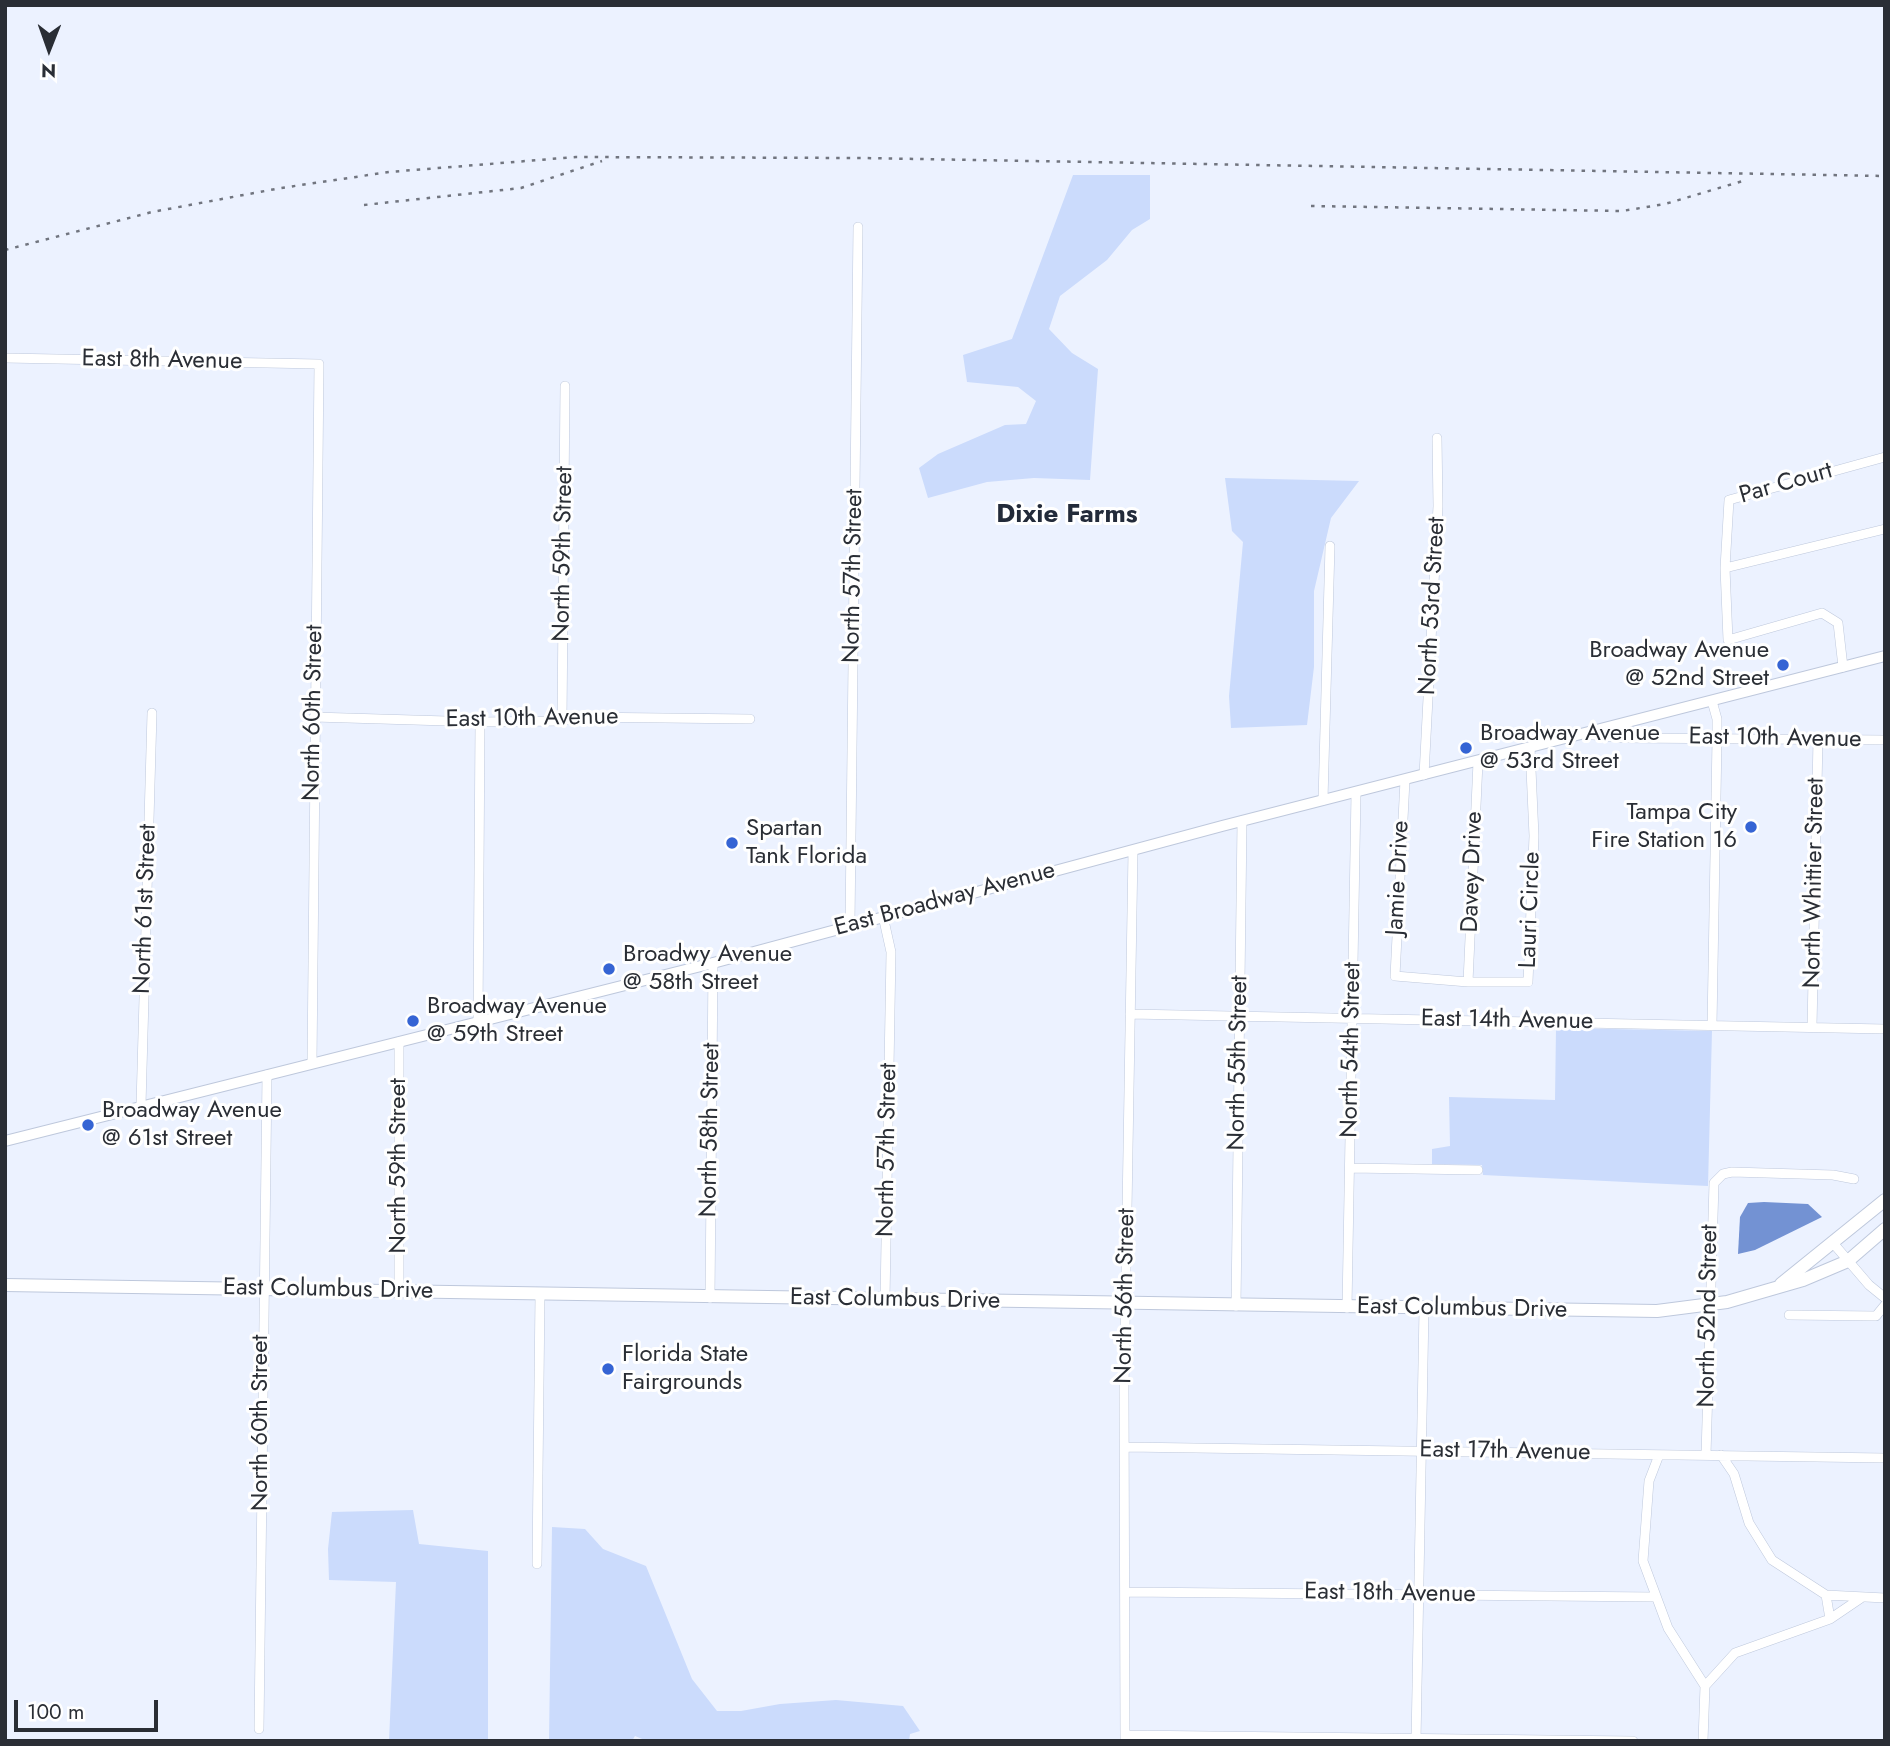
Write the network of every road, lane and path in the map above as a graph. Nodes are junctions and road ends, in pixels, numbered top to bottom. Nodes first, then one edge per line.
1 (858, 227) dead end
2 (5, 358) edge
3 (319, 363) joint
4 (565, 386) dead end
5 (1437, 438) dead end
6 (1885, 457) edge
7 (1885, 529) edge
8 (1330, 546) dead end
9 (1725, 568) junction
10 (1885, 656) edge
11 (1843, 667) junction
12 (1712, 701) junction
13 (152, 713) dead end
14 (314, 718) junction
15 (750, 719) dead end
16 (562, 721) junction
17 (480, 722) junction
18 (1582, 733) junction
19 (1717, 739) junction
20 (1818, 739) junction
21 (1885, 740) edge
22 (1530, 747) junction
23 (1478, 762) junction
24 (1424, 775) junction
25 (1405, 780) junction
26 (1356, 793) junction
27 (1323, 800) junction
28 (1242, 821) junction
29 (1133, 851) junction
30 (883, 916) junction
31 (850, 924) junction
32 (713, 962) junction
33 (1395, 976) joint
34 (1468, 982) junction
35 (1130, 1014) junction
36 (1240, 1016) junction
37 (1353, 1018) junction
38 (478, 1020) junction
39 (1713, 1026) junction
40 (1812, 1027) junction
41 (1885, 1029) edge
42 (399, 1042) junction
43 (312, 1062) junction
44 (267, 1074) junction
45 (141, 1105) junction
46 (5, 1129) edge
47 (20, 1137) junction
48 (5, 1141) edge
49 (1350, 1168) junction
50 (1478, 1170) dead end
51 (1854, 1179) dead end
52 (1885, 1200) edge
53 (1885, 1229) edge
54 (1833, 1243) junction
55 (1848, 1261) junction
56 (1781, 1284) junction
57 (5, 1285) edge
58 (262, 1289) junction
59 (399, 1290) junction
60 (540, 1293) junction
61 (710, 1298) junction
62 (1885, 1298) edge
63 (885, 1300) junction
64 (1126, 1304) junction
65 (1236, 1306) junction
66 (1708, 1306) junction
67 (1885, 1306) edge
68 (1347, 1308) junction
69 (1424, 1309) junction
70 (1789, 1315) dead end
71 (1126, 1447) junction
72 (1422, 1451) junction
73 (1659, 1455) junction
74 (1706, 1455) junction
75 (1721, 1455) junction
76 (1885, 1458) edge
77 (537, 1564) dead end
78 (1126, 1592) junction
79 (1419, 1594) junction
80 (1826, 1595) junction
81 (1655, 1597) junction
82 (1861, 1598) junction
83 (1885, 1598) edge
84 (1830, 1619) junction
85 (1705, 1686) junction
86 (259, 1729) dead end
87 (1126, 1738) edge
88 (1416, 1739) edge
89 (1633, 1741) edge
90 (1703, 1741) edge

1 - 31 street, North 57th Street
2 - 3 street, East 8th Avenue
3 - 14 street, North 60th Street
4 - 16 street, North 59th Street
5 - 24 street, North 53rd Street
6 - 9 street, Par Court
7 - 9 street
8 - 27 street
9 - 11 street, Par Court
10 - 11 street, East Broadway Avenue
11 - 12 street, East Broadway Avenue
12 - 18 street, East Broadway Avenue
12 - 19 street
13 - 45 street, North 61st Street
14 - 17 street, East 10th Avenue
14 - 43 street, North 60th Street
15 - 16 street, East 10th Avenue
16 - 17 street, East 10th Avenue
17 - 38 street
18 - 19 street, East 10th Avenue
18 - 22 street, East Broadway Avenue
19 - 20 street, East 10th Avenue
19 - 39 street
20 - 21 street, East 10th Avenue
20 - 40 street, North Whittier Street
22 - 23 street, East Broadway Avenue
22 - 34 street, Lauri Circle
23 - 24 street, East Broadway Avenue
23 - 34 street, Davey Drive
24 - 25 street, East Broadway Avenue
25 - 26 street, East Broadway Avenue
25 - 33 street, Jamie Drive
26 - 27 street, East Broadway Avenue
26 - 37 street, North 54th Street
27 - 28 street, East Broadway Avenue
28 - 29 street, East Broadway Avenue
28 - 36 street, North 55th Street
29 - 30 street, East Broadway Avenue
29 - 35 street, North 56th Street
30 - 31 street, East Broadway Avenue
30 - 63 street, North 57th Street
31 - 32 street, East Broadway Avenue
32 - 38 street, East Broadway Avenue
32 - 61 street, North 58th Street
33 - 34 street, Lauri Circle
35 - 36 street, East 14th Avenue
35 - 64 street, North 56th Street
36 - 37 street, East 14th Avenue
36 - 65 street, North 55th Street
37 - 39 street, East 14th Avenue
37 - 49 street, North 54th Street
38 - 42 street, East Broadway Avenue
39 - 40 street, East 14th Avenue
40 - 41 street, East 14th Avenue
42 - 43 street, East Broadway Avenue
42 - 59 street, North 59th Street
43 - 44 street, East Broadway Avenue
44 - 45 street, East Broadway Avenue
44 - 58 street, North 60th Street
45 - 47 street, East Broadway Avenue
46 - 47 street
47 - 48 street, East Broadway Avenue
49 - 50 street
49 - 68 street, North 54th Street
51 - 66 street, North 52nd Street
52 - 54 main road, East Columbus Drive
53 - 55 main road, East Columbus Drive
54 - 55 street
54 - 56 main road, East Columbus Drive
55 - 56 main road, East Columbus Drive
55 - 62 street
56 - 66 main road, East Columbus Drive
57 - 58 main road, East Columbus Drive
58 - 59 main road, East Columbus Drive
58 - 86 street, North 60th Street
59 - 60 main road, East Columbus Drive
60 - 61 main road, East Columbus Drive
60 - 77 street
61 - 63 main road, East Columbus Drive
63 - 64 main road, East Columbus Drive
64 - 65 main road, East Columbus Drive
64 - 71 street, North 56th Street
65 - 68 main road, East Columbus Drive
66 - 69 main road, East Columbus Drive
66 - 74 street, North 52nd Street
67 - 70 street
68 - 69 main road, East Columbus Drive
69 - 72 street
71 - 72 street, East 17th Avenue
71 - 78 street, North 56th Street
72 - 73 street, East 17th Avenue
72 - 79 street
73 - 74 street, East 17th Avenue
73 - 81 street
74 - 75 street, East 17th Avenue
75 - 76 street, East 17th Avenue
75 - 80 street
78 - 79 street, East 18th Avenue
78 - 87 street, North 56th Street
79 - 81 street, East 18th Avenue
79 - 88 street
80 - 82 street
80 - 84 street
81 - 85 street
82 - 83 street
82 - 84 street
84 - 85 street
85 - 90 street
87 - 88 street
88 - 89 street

